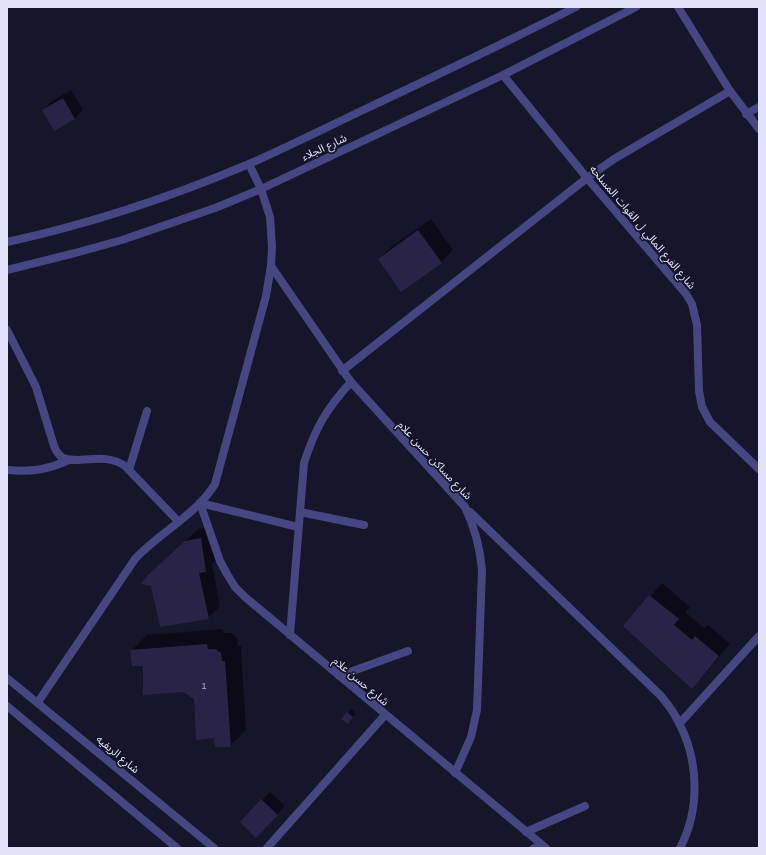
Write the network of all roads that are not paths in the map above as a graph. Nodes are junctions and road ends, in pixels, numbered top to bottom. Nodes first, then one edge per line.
1 (576, 7) edge
2 (636, 7) edge
3 (678, 7) edge
4 (503, 75) junction
5 (730, 91) junction
6 (759, 107) edge
7 (746, 114) junction
8 (759, 128) edge
9 (249, 164) junction
10 (587, 178) junction
11 (261, 189) junction
12 (7, 242) edge
13 (271, 266) junction
14 (7, 270) edge
15 (7, 330) edge
16 (342, 371) junction
17 (351, 382) junction
18 (147, 411) dead end
19 (69, 460) junction
20 (759, 469) edge
21 (7, 470) edge
22 (129, 470) junction
23 (200, 503) junction
24 (465, 507) junction
25 (300, 512) junction
26 (178, 521) junction
27 (364, 525) dead end
28 (298, 527) junction
29 (290, 635) junction
30 (759, 636) edge
31 (408, 651) dead end
32 (339, 676) junction
33 (7, 678) edge
34 (38, 702) junction
35 (7, 706) edge
36 (386, 715) junction
37 (680, 723) junction
38 (455, 773) junction
39 (585, 806) dead end
40 (526, 832) junction
41 (540, 847) edge
42 (177, 848) edge
43 (214, 848) edge
44 (267, 848) edge
45 (680, 848) edge

1 - 9 street, شارع الجلاء
2 - 4 street, شارع الجلاء
3 - 5 street
4 - 10 street, شارع الفرع المالي ل القوات المسلحه
4 - 11 street, شارع الجلاء
5 - 7 street
5 - 10 street
6 - 7 street
7 - 8 street
9 - 11 street
9 - 12 street, شارع الجلاء
10 - 16 street
10 - 20 street, شارع الفرع المالي ل القوات المسلحه
11 - 13 street
11 - 14 street, شارع الجلاء
13 - 16 street, شارع مساكن حسن علام
13 - 23 street
15 - 19 street
16 - 17 street, شارع مساكن حسن علام
17 - 24 street, شارع مساكن حسن علام
17 - 25 street
18 - 22 street
19 - 21 street
19 - 22 street
22 - 26 street
23 - 26 street
23 - 28 street
23 - 29 street, شارع حسن علام
24 - 37 street
24 - 38 street, شارع مساكن حسن علام
25 - 27 street
25 - 28 street
26 - 34 street
28 - 29 street
29 - 32 street, شارع حسن علام
30 - 37 street
31 - 32 street
32 - 36 street, شارع حسن علام
33 - 34 street, شارع الريفيه
34 - 43 street, شارع الريفيه
35 - 42 street
36 - 38 street, شارع حسن علام
36 - 44 street
37 - 45 street
38 - 40 street, شارع حسن علام
39 - 40 street
40 - 41 street, شارع حسن علام

